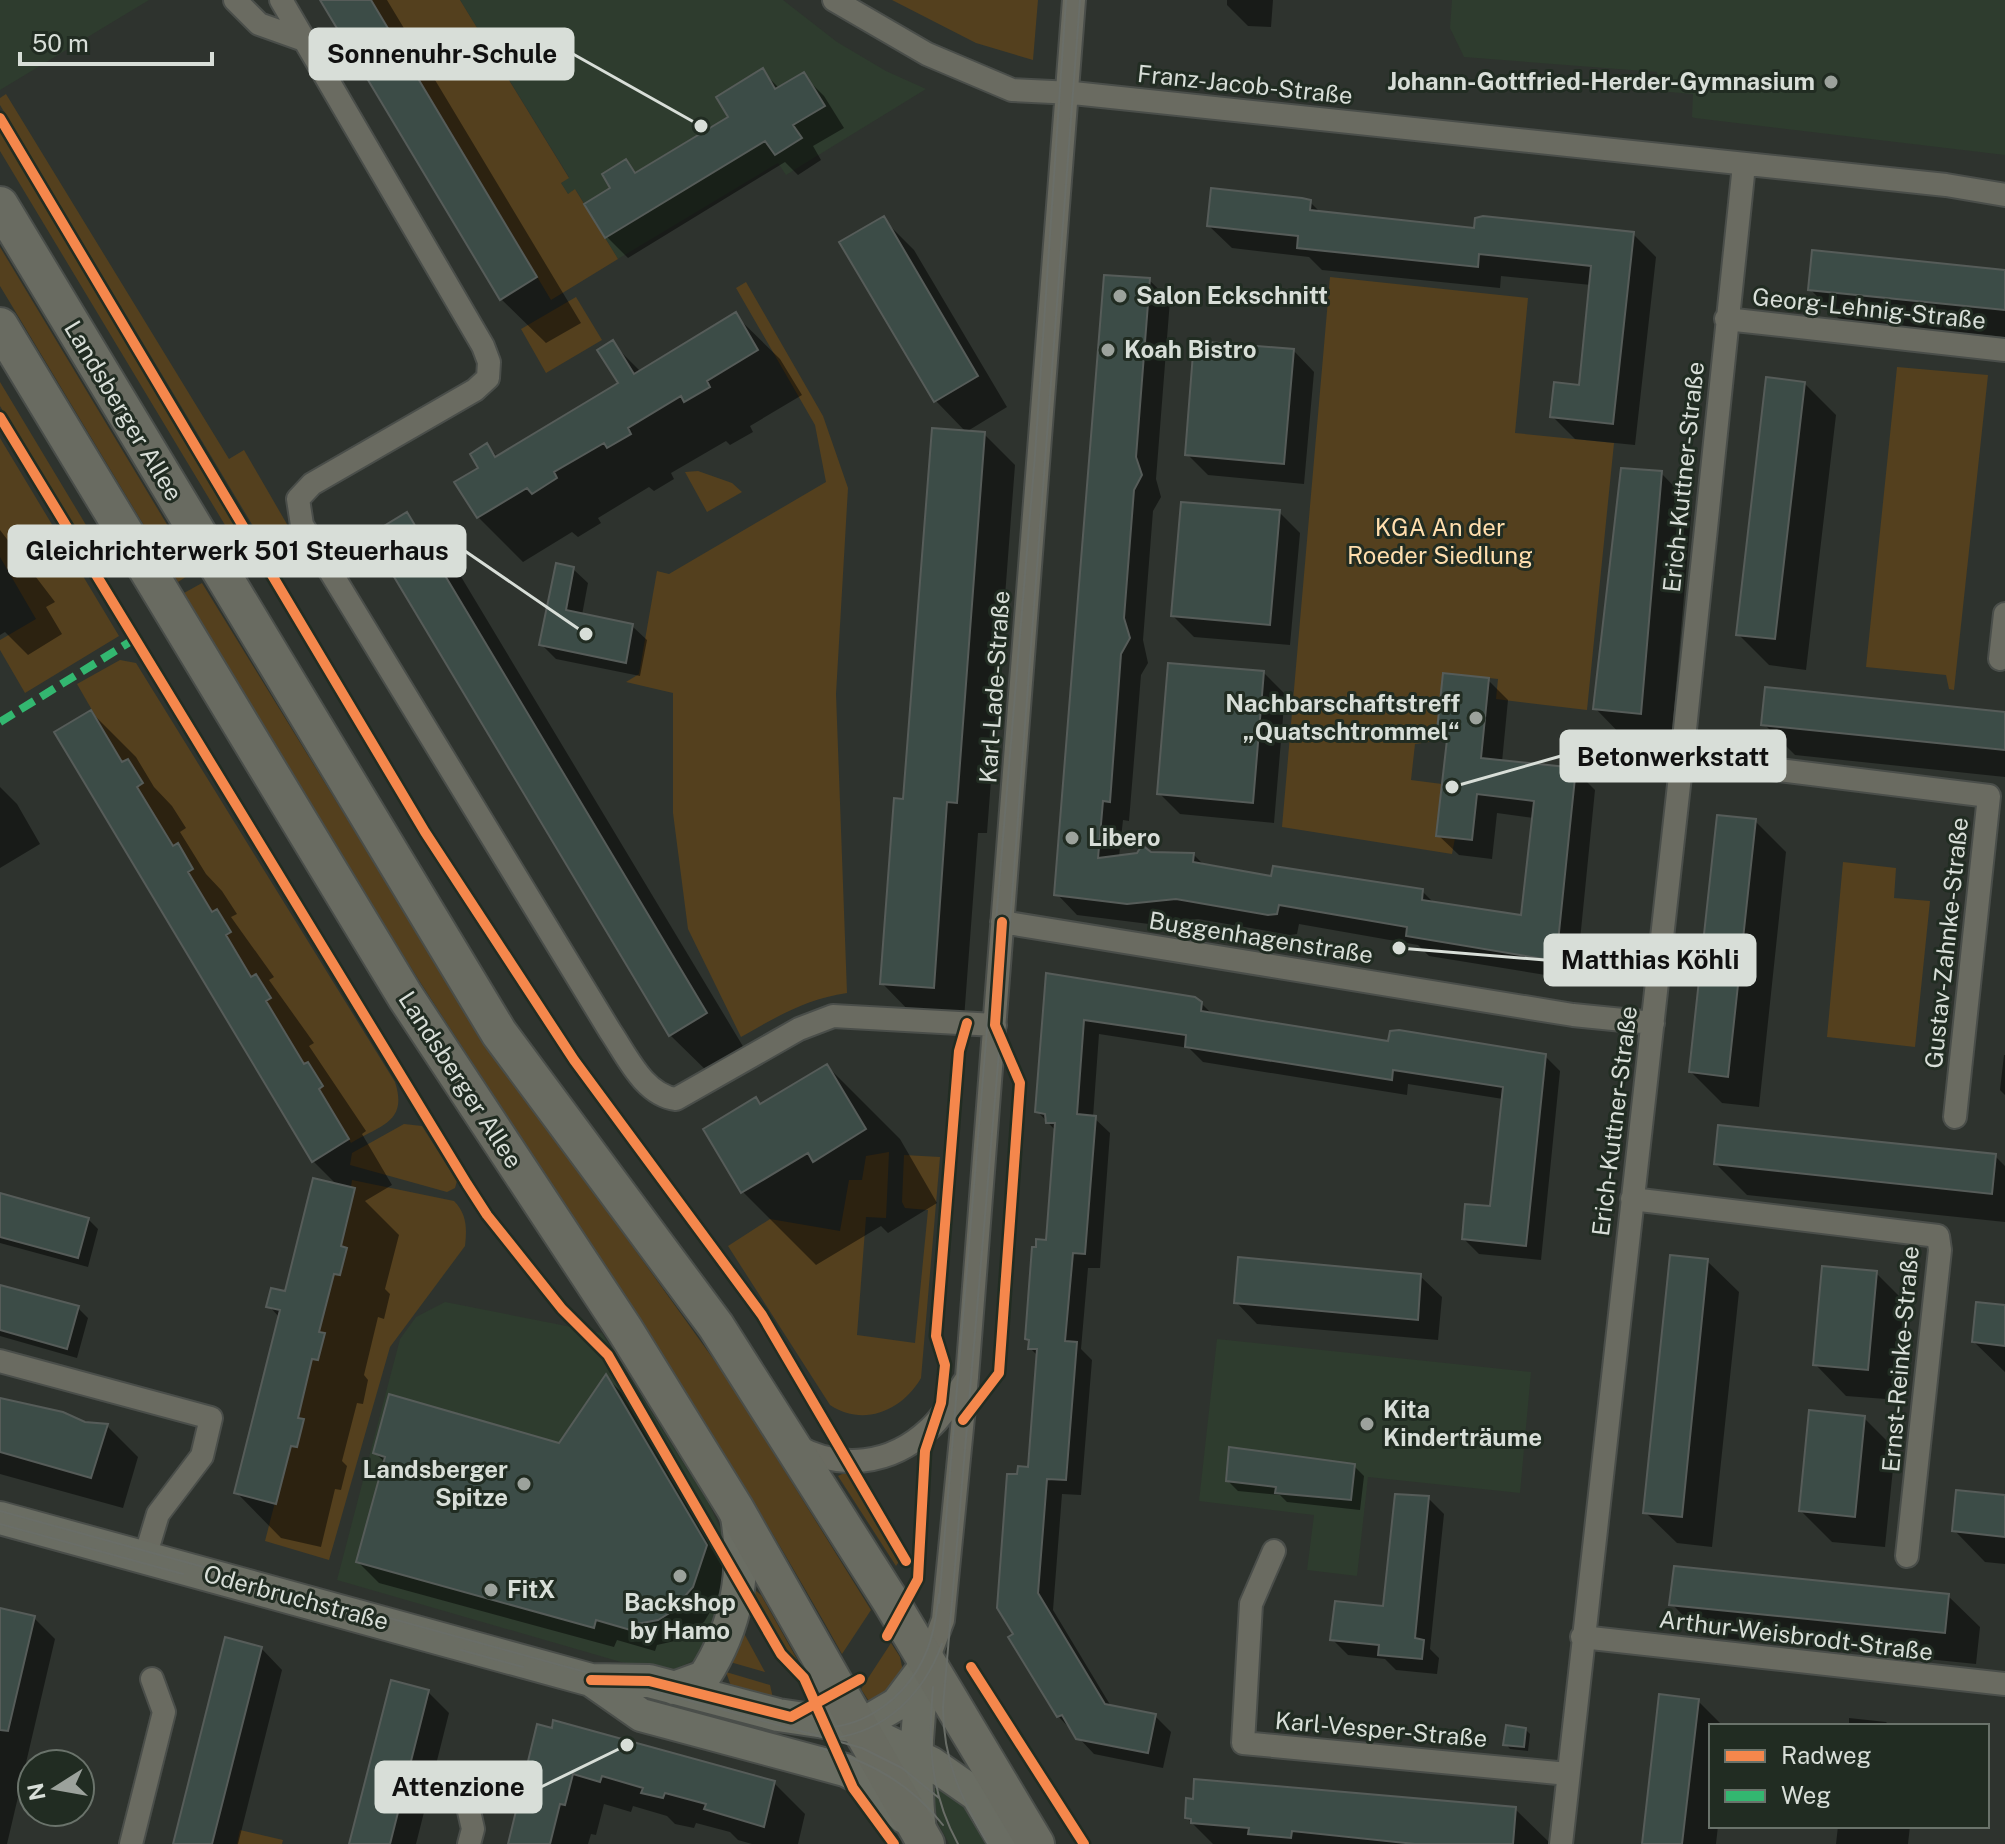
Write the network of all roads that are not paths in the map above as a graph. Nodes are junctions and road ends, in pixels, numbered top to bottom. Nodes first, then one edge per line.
1 (235, 0) edge
2 (281, 0) edge
3 (834, 0) edge
4 (1074, 0) edge
5 (301, 39) junction
6 (1067, 93) junction
7 (1744, 165) junction
8 (2005, 195) edge
9 (0, 205) edge
10 (1726, 319) junction
11 (0, 326) edge
12 (2005, 350) edge
13 (2005, 614) edge
14 (2000, 659) dead end
15 (1682, 758) junction
16 (1002, 922) junction
17 (1653, 1023) junction
18 (995, 1025) junction
19 (1955, 1117) dead end
20 (1632, 1199) junction
21 (0, 1361) edge
22 (967, 1377) junction
23 (790, 1442) junction
24 (735, 1508) junction
25 (0, 1518) edge
26 (1274, 1551) dead end
27 (1907, 1556) dead end
28 (145, 1557) junction
29 (1582, 1637) junction
30 (927, 1662) junction
31 (152, 1679) dead end
32 (591, 1680) junction
33 (2005, 1684) edge
34 (674, 1688) junction
35 (858, 1727) junction
36 (917, 1756) junction
37 (1568, 1774) junction
38 (462, 1780) dead end
39 (923, 1839) edge
40 (131, 1844) edge
41 (469, 1844) edge
42 (1006, 1844) edge
43 (1036, 1844) edge
44 (1561, 1844) edge

1 - 5 street
2 - 5 street
3 - 6 street, Franz-Jacob-Straße
4 - 6 street, Karl-Lade-Straße
5 - 18 street
6 - 7 street, Franz-Jacob-Straße
6 - 16 street, Karl-Lade-Straße
7 - 8 street, Franz-Jacob-Straße
7 - 10 street, Erich-Kuttner-Straße
9 - 23 main road, Landsberger Allee
10 - 12 street, Georg-Lehnig-Straße
10 - 15 street, Erich-Kuttner-Straße
11 - 24 main road, Landsberger Allee
13 - 14 street
15 - 17 street, Erich-Kuttner-Straße
15 - 19 street, Gustav-Zahnke-Straße
16 - 17 street, Buggenhagenstraße
16 - 18 street, Karl-Lade-Straße
17 - 20 street, Erich-Kuttner-Straße
18 - 22 street, Karl-Lade-Straße
20 - 27 street, Ernst-Reinke-Straße
20 - 29 street, Erich-Kuttner-Straße
21 - 28 street
22 - 23 street
22 - 30 street, Karl-Lade-Straße
23 - 30 main road, Landsberger Allee
24 - 34 street
24 - 35 main road, Landsberger Allee
25 - 28 street, Oderbruchstraße
26 - 37 street, Karl-Vesper-Straße
28 - 32 street, Oderbruchstraße
29 - 33 street, Arthur-Weisbrodt-Straße
29 - 37 street, Erich-Kuttner-Straße
30 - 35 street
30 - 36 street
30 - 43 main road, Landsberger Allee
31 - 40 street
32 - 34 street, Oderbruchstraße
32 - 39 street, Oderbruchstraße
34 - 35 street, Oderbruchstraße
35 - 36 street, Oderbruchstraße
35 - 39 main road, Landsberger Allee
36 - 39 street
36 - 42 street, Oderbruchstraße
37 - 44 street, Erich-Kuttner-Straße
38 - 41 street

